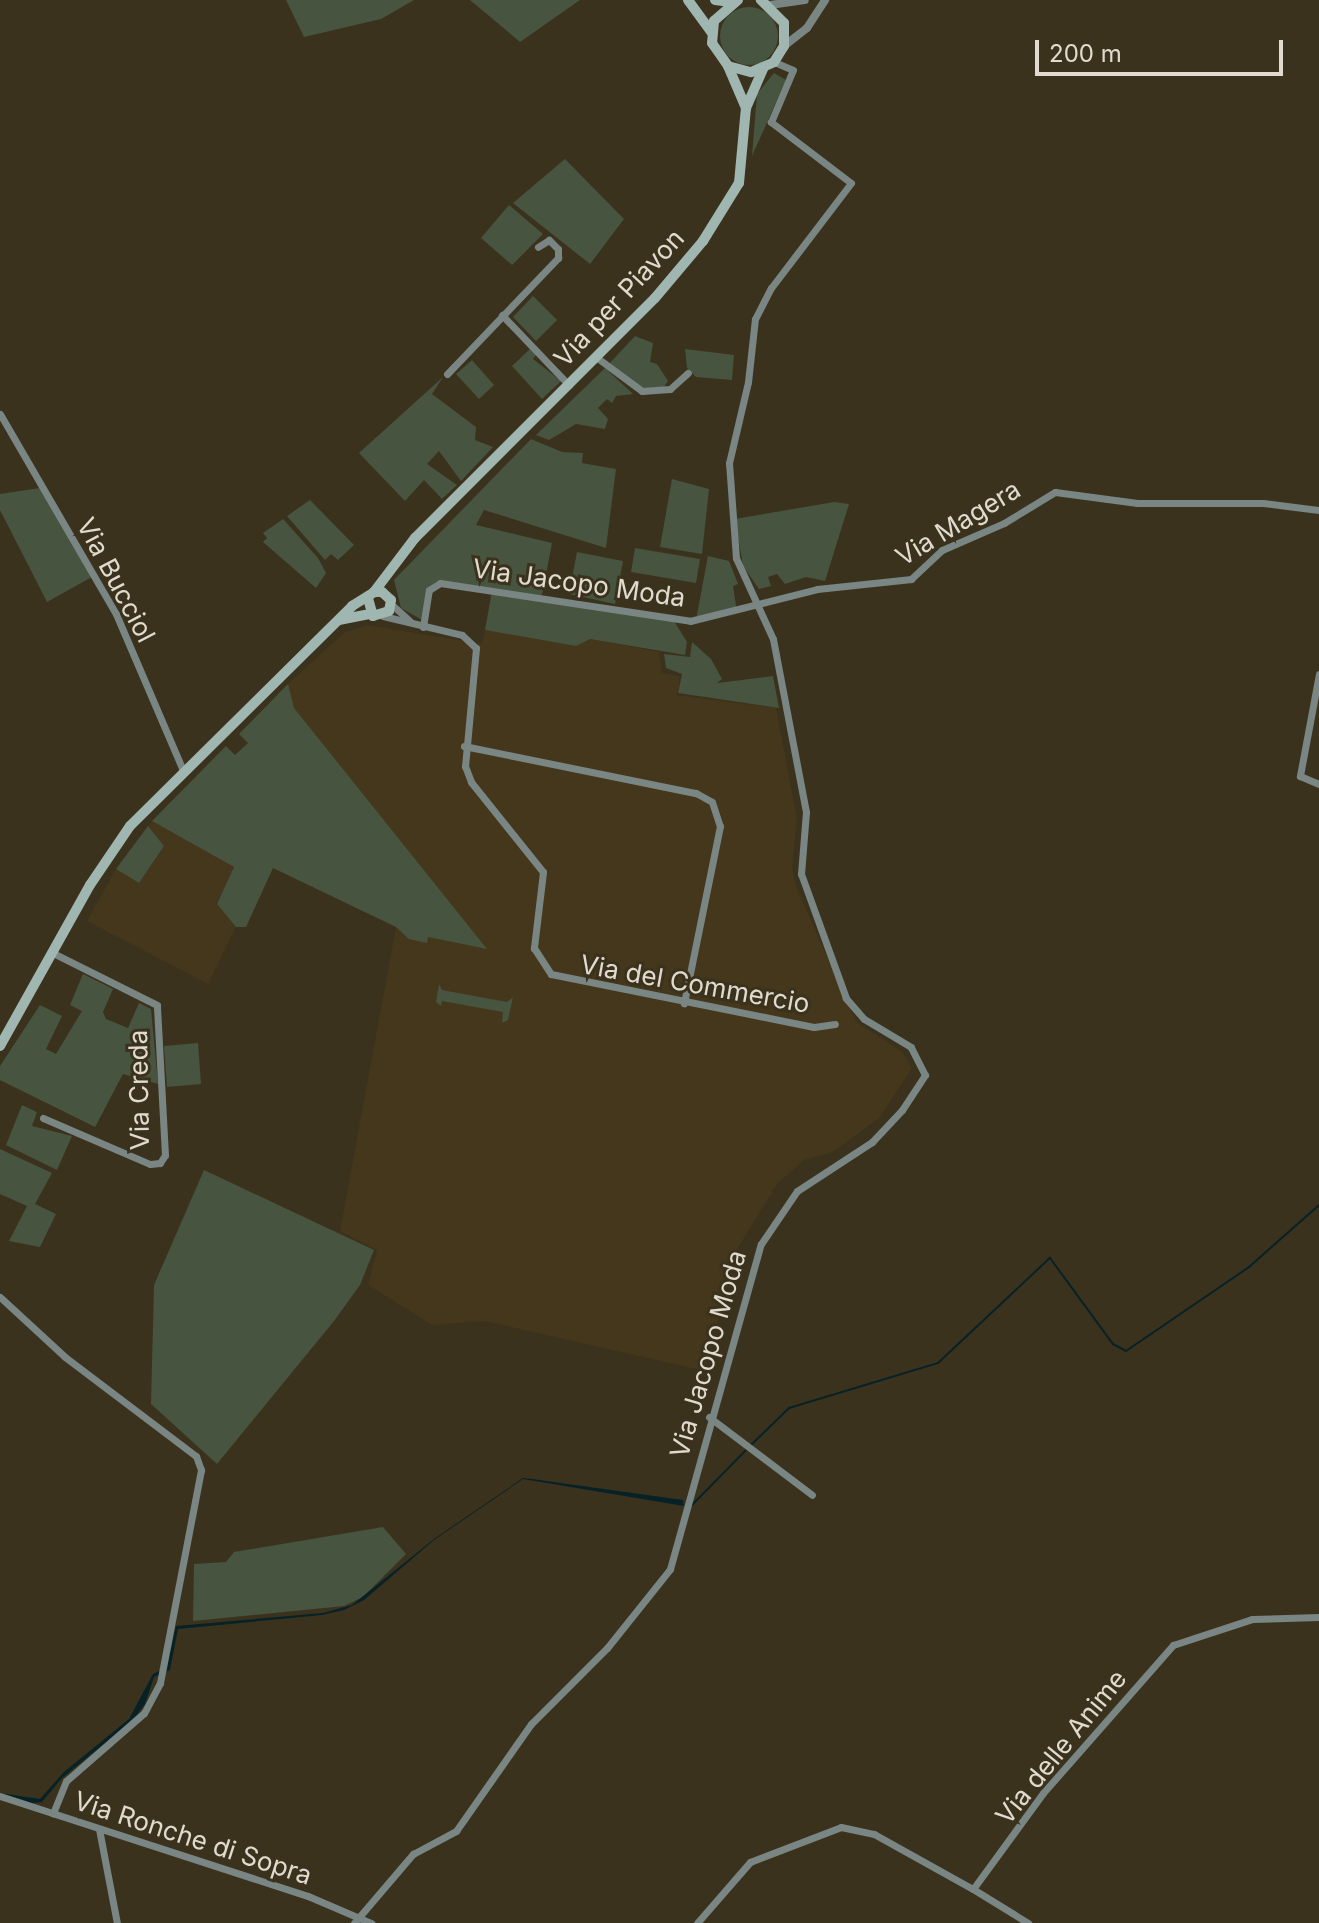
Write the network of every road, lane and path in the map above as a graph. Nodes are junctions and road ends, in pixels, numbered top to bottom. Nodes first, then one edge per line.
1 (688, 0) edge
2 (715, 0) edge
3 (805, 0) edge
4 (825, 0) edge
5 (734, 1) edge
6 (765, 2) edge
7 (712, 33) junction
8 (784, 46) junction
9 (774, 62) junction
10 (728, 66) junction
11 (763, 69) junction
12 (746, 108) junction
13 (538, 247) dead end
14 (502, 315) junction
15 (596, 357) junction
16 (688, 373) dead end
17 (447, 374) dead end
18 (569, 385) junction
19 (0, 414) edge
20 (1319, 510) edge
21 (380, 597) junction
22 (761, 605) junction
23 (371, 614) junction
24 (383, 616) junction
25 (337, 621) junction
26 (411, 622) junction
27 (423, 627) junction
28 (1319, 674) edge
29 (464, 746) junction
30 (183, 770) junction
31 (1319, 784) edge
32 (53, 953) junction
33 (684, 1003) junction
34 (835, 1024) dead end
35 (0, 1046) edge
36 (43, 1118) dead end
37 (0, 1297) edge
38 (709, 1417) junction
39 (812, 1495) dead end
40 (1319, 1617) edge
41 (0, 1796) edge
42 (53, 1814) junction
43 (99, 1829) junction
44 (973, 1889) junction
45 (356, 1920) edge
46 (117, 1923) edge
47 (371, 1923) edge
48 (697, 1923) edge
49 (1028, 1923) edge

1 - 7 main road, Via per Piavon
2 - 5 main road
3 - 6 street
4 - 8 street
5 - 7 main road
6 - 8 main road
7 - 10 main road, Via per Piavon
8 - 9 main road
9 - 11 main road
9 - 22 street, Via Jacopo Moda
10 - 11 main road
10 - 12 main road, Via per Piavon
11 - 12 main road, Via per Piavon
12 - 15 main road, Via per Piavon
13 - 14 street
14 - 17 street
14 - 18 street
15 - 16 street
15 - 18 main road, Via per Piavon
18 - 21 main road, Via per Piavon
19 - 30 street, Via Bucciol
20 - 22 street, Via Magera
21 - 23 main road
21 - 24 main road
21 - 25 main road
21 - 26 street, Via del Commercio
22 - 27 street, Via Jacopo Moda
22 - 38 street, Via Jacopo Moda
23 - 24 main road
23 - 25 main road
24 - 26 street, Via del Commercio
25 - 30 main road
26 - 27 street, Via del Commercio
27 - 29 street, Via del Commercio
28 - 31 street
29 - 33 street, Via del Commercio
29 - 33 street
30 - 32 main road
32 - 35 main road
32 - 36 street, Via Creda
33 - 34 street, Via del Commercio
37 - 42 street
38 - 39 street
38 - 45 street, Via Jacopo Moda
40 - 44 street, Via delle Anime
41 - 42 street, Via Ronche di Sopra
42 - 43 street, Via Ronche di Sopra
43 - 45 street, Via Ronche di Sopra
43 - 46 street
44 - 48 street
44 - 49 street
45 - 47 street, Via Ronche di Sopra

